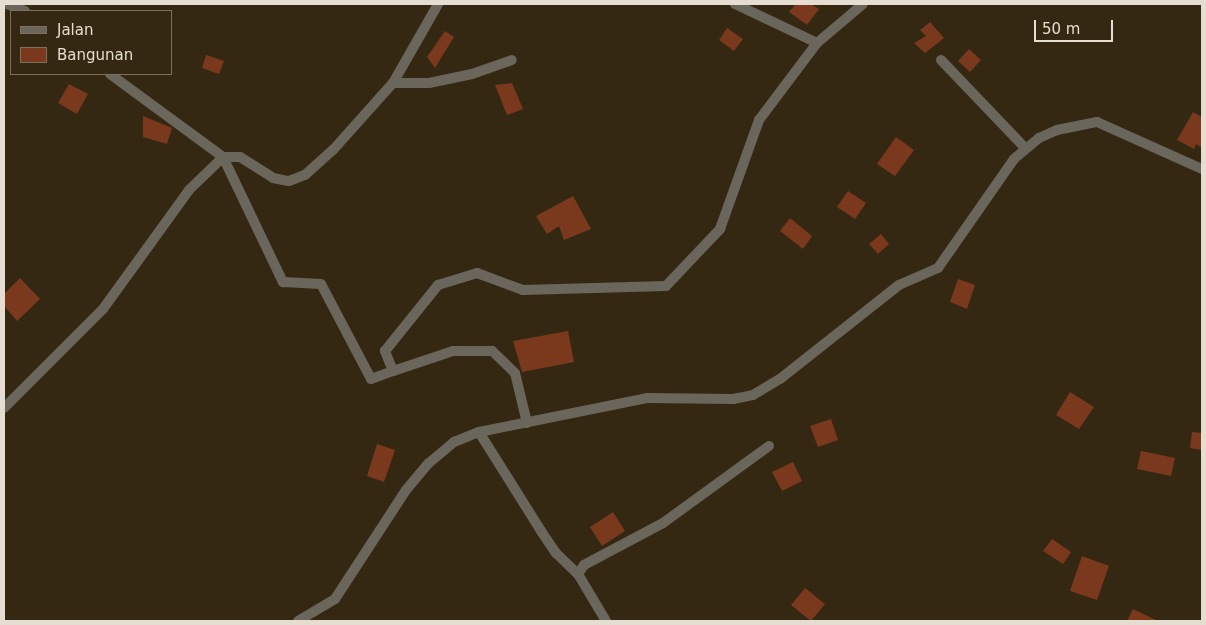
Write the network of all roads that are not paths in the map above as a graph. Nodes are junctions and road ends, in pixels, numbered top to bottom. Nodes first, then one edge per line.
1 (7, 4) edge
2 (438, 4) edge
3 (736, 4) edge
4 (863, 4) edge
5 (22, 10) edge
6 (816, 43) junction
7 (512, 60) dead end
8 (941, 60) dead end
9 (111, 75) edge
10 (393, 84) junction
11 (1025, 148) junction
12 (224, 157) junction
13 (1202, 169) edge
14 (393, 372) junction
15 (4, 408) edge
16 (527, 423) junction
17 (479, 432) junction
18 (769, 446) dead end
19 (578, 574) junction
20 (298, 621) edge
21 (606, 621) edge

1 - 5 street
2 - 10 street
3 - 6 street
4 - 6 street
6 - 14 street
7 - 10 street
8 - 11 street
9 - 12 street
10 - 12 street
11 - 13 street
11 - 16 street
12 - 14 street
12 - 15 street
14 - 16 street
16 - 17 street
17 - 19 street
17 - 20 street
18 - 19 street
19 - 21 street

